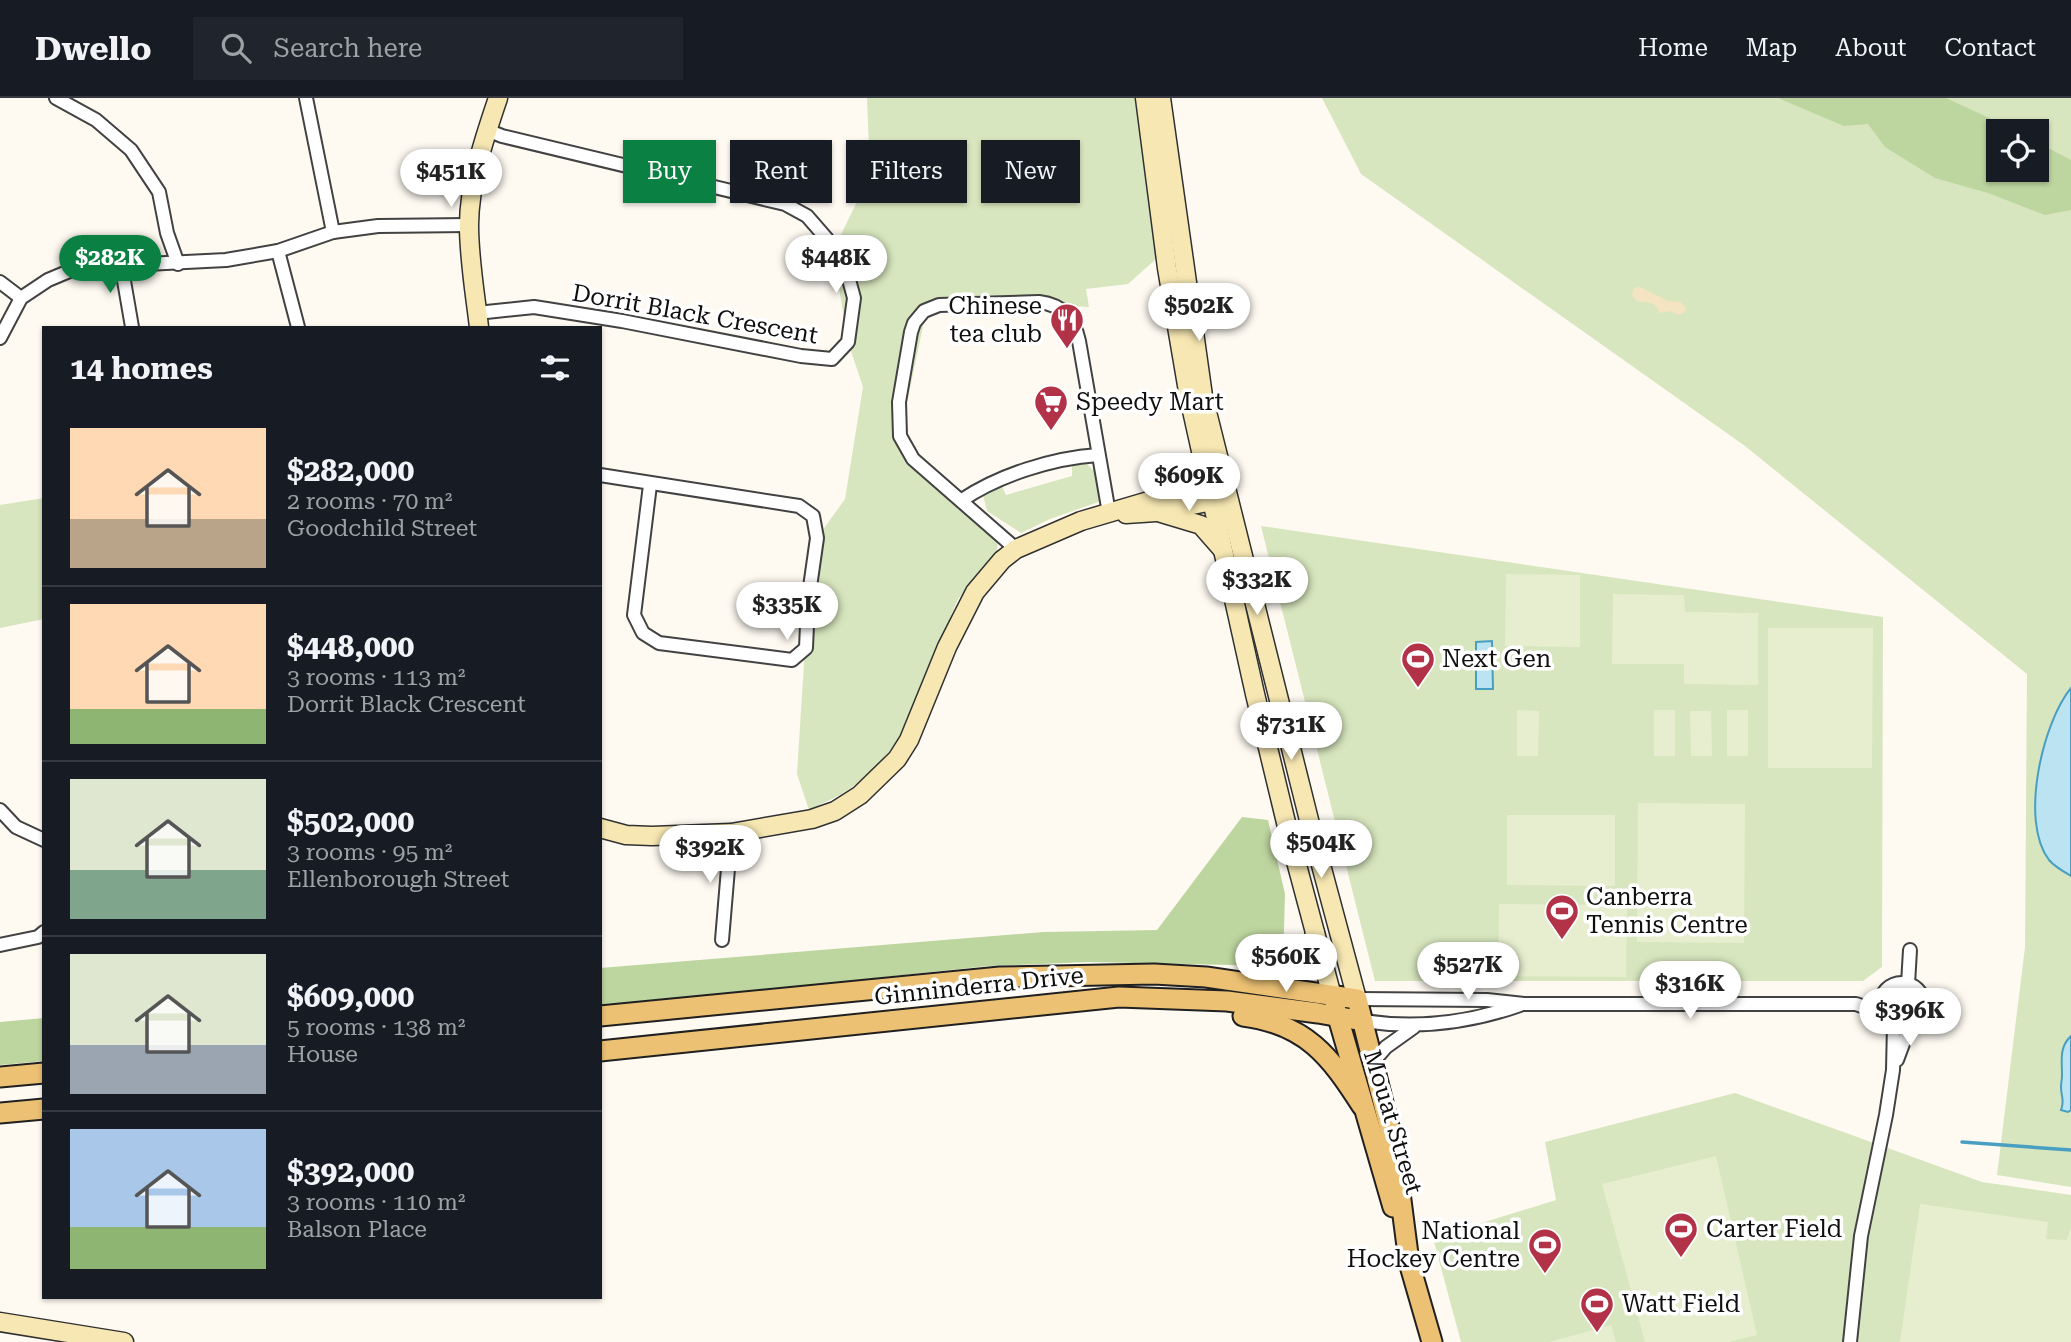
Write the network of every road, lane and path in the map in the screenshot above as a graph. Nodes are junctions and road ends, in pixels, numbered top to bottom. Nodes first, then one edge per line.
1 (56, 98) edge
2 (306, 98) edge
3 (499, 98) edge
4 (1145, 98) edge
5 (1161, 98) edge
6 (487, 130) junction
7 (469, 225) junction
8 (333, 232) junction
9 (278, 251) junction
10 (178, 264) junction
11 (126, 265) junction
12 (0, 282) edge
13 (21, 298) junction
14 (478, 320) edge
15 (132, 326) edge
16 (298, 326) edge
17 (0, 338) edge
18 (1098, 455) junction
19 (1203, 456) junction
20 (602, 475) edge
21 (650, 485) junction
22 (1219, 493) junction
23 (962, 500) junction
24 (1158, 505) junction
25 (1109, 513) junction
26 (1016, 549) junction
27 (1222, 549) junction
28 (0, 810) edge
29 (602, 829) edge
30 (731, 833) junction
31 (42, 839) edge
32 (1315, 932) junction
33 (42, 934) edge
34 (722, 940) dead end
35 (0, 945) edge
36 (1910, 950) dead end
37 (1206, 977) junction
38 (1908, 984) junction
39 (1884, 992) junction
40 (1332, 996) junction
41 (1357, 999) junction
42 (1036, 1004) junction
43 (1524, 1004) junction
44 (1856, 1004) junction
45 (1881, 1013) junction
46 (602, 1016) edge
47 (1337, 1016) junction
48 (1363, 1021) junction
49 (1910, 1025) junction
50 (1418, 1026) junction
51 (1894, 1026) junction
52 (602, 1051) edge
53 (1373, 1062) junction
54 (1893, 1070) junction
55 (42, 1073) edge
56 (0, 1077) edge
57 (1362, 1106) junction
58 (42, 1109) edge
59 (0, 1113) edge
60 (1409, 1262) junction
61 (0, 1322) edge
62 (124, 1342) edge
63 (1432, 1342) edge
64 (1850, 1342) edge

1 - 10 street
2 - 8 street
3 - 6 main road
4 - 19 main road
5 - 22 main road
6 - 7 main road
6 - 14 street, Dorrit Black Crescent
7 - 8 street
7 - 14 main road
8 - 9 street
9 - 10 street
9 - 16 street
10 - 11 street
11 - 13 street
11 - 15 street
12 - 13 street
13 - 17 street
18 - 23 street
18 - 23 street
18 - 25 street
19 - 22 main road
19 - 24 main road
20 - 21 street
21 - 21 street
22 - 24 main road
22 - 27 main road
22 - 41 main road
23 - 26 street
24 - 25 main road
24 - 27 main road
25 - 26 main road
26 - 30 main road
27 - 32 main road
28 - 31 street
29 - 30 main road
30 - 34 street
32 - 37 main road
32 - 40 main road
33 - 35 street
36 - 38 street
37 - 40 main road, Ginninderra Drive
37 - 46 main road, Ginninderra Drive
38 - 39 street
38 - 49 street
39 - 44 street
39 - 45 street
40 - 41 main road, Ginninderra Drive
40 - 47 main road, Mouat Street
41 - 43 street
41 - 48 main road, Mouat Street
42 - 47 main road, Ginninderra Drive
42 - 52 main road, Ginninderra Drive
42 - 57 main road
43 - 44 street
43 - 50 street
44 - 45 street
45 - 51 street
47 - 48 main road, Ginninderra Drive
47 - 57 main road, Mouat Street
48 - 50 street
48 - 53 main road, Mouat Street
49 - 51 street
49 - 54 street
50 - 53 street
51 - 54 street
53 - 60 main road, Mouat Street
54 - 64 street
55 - 56 main road
57 - 60 main road, Mouat Street
58 - 59 main road
60 - 63 main road, Mouat Street
61 - 62 main road

